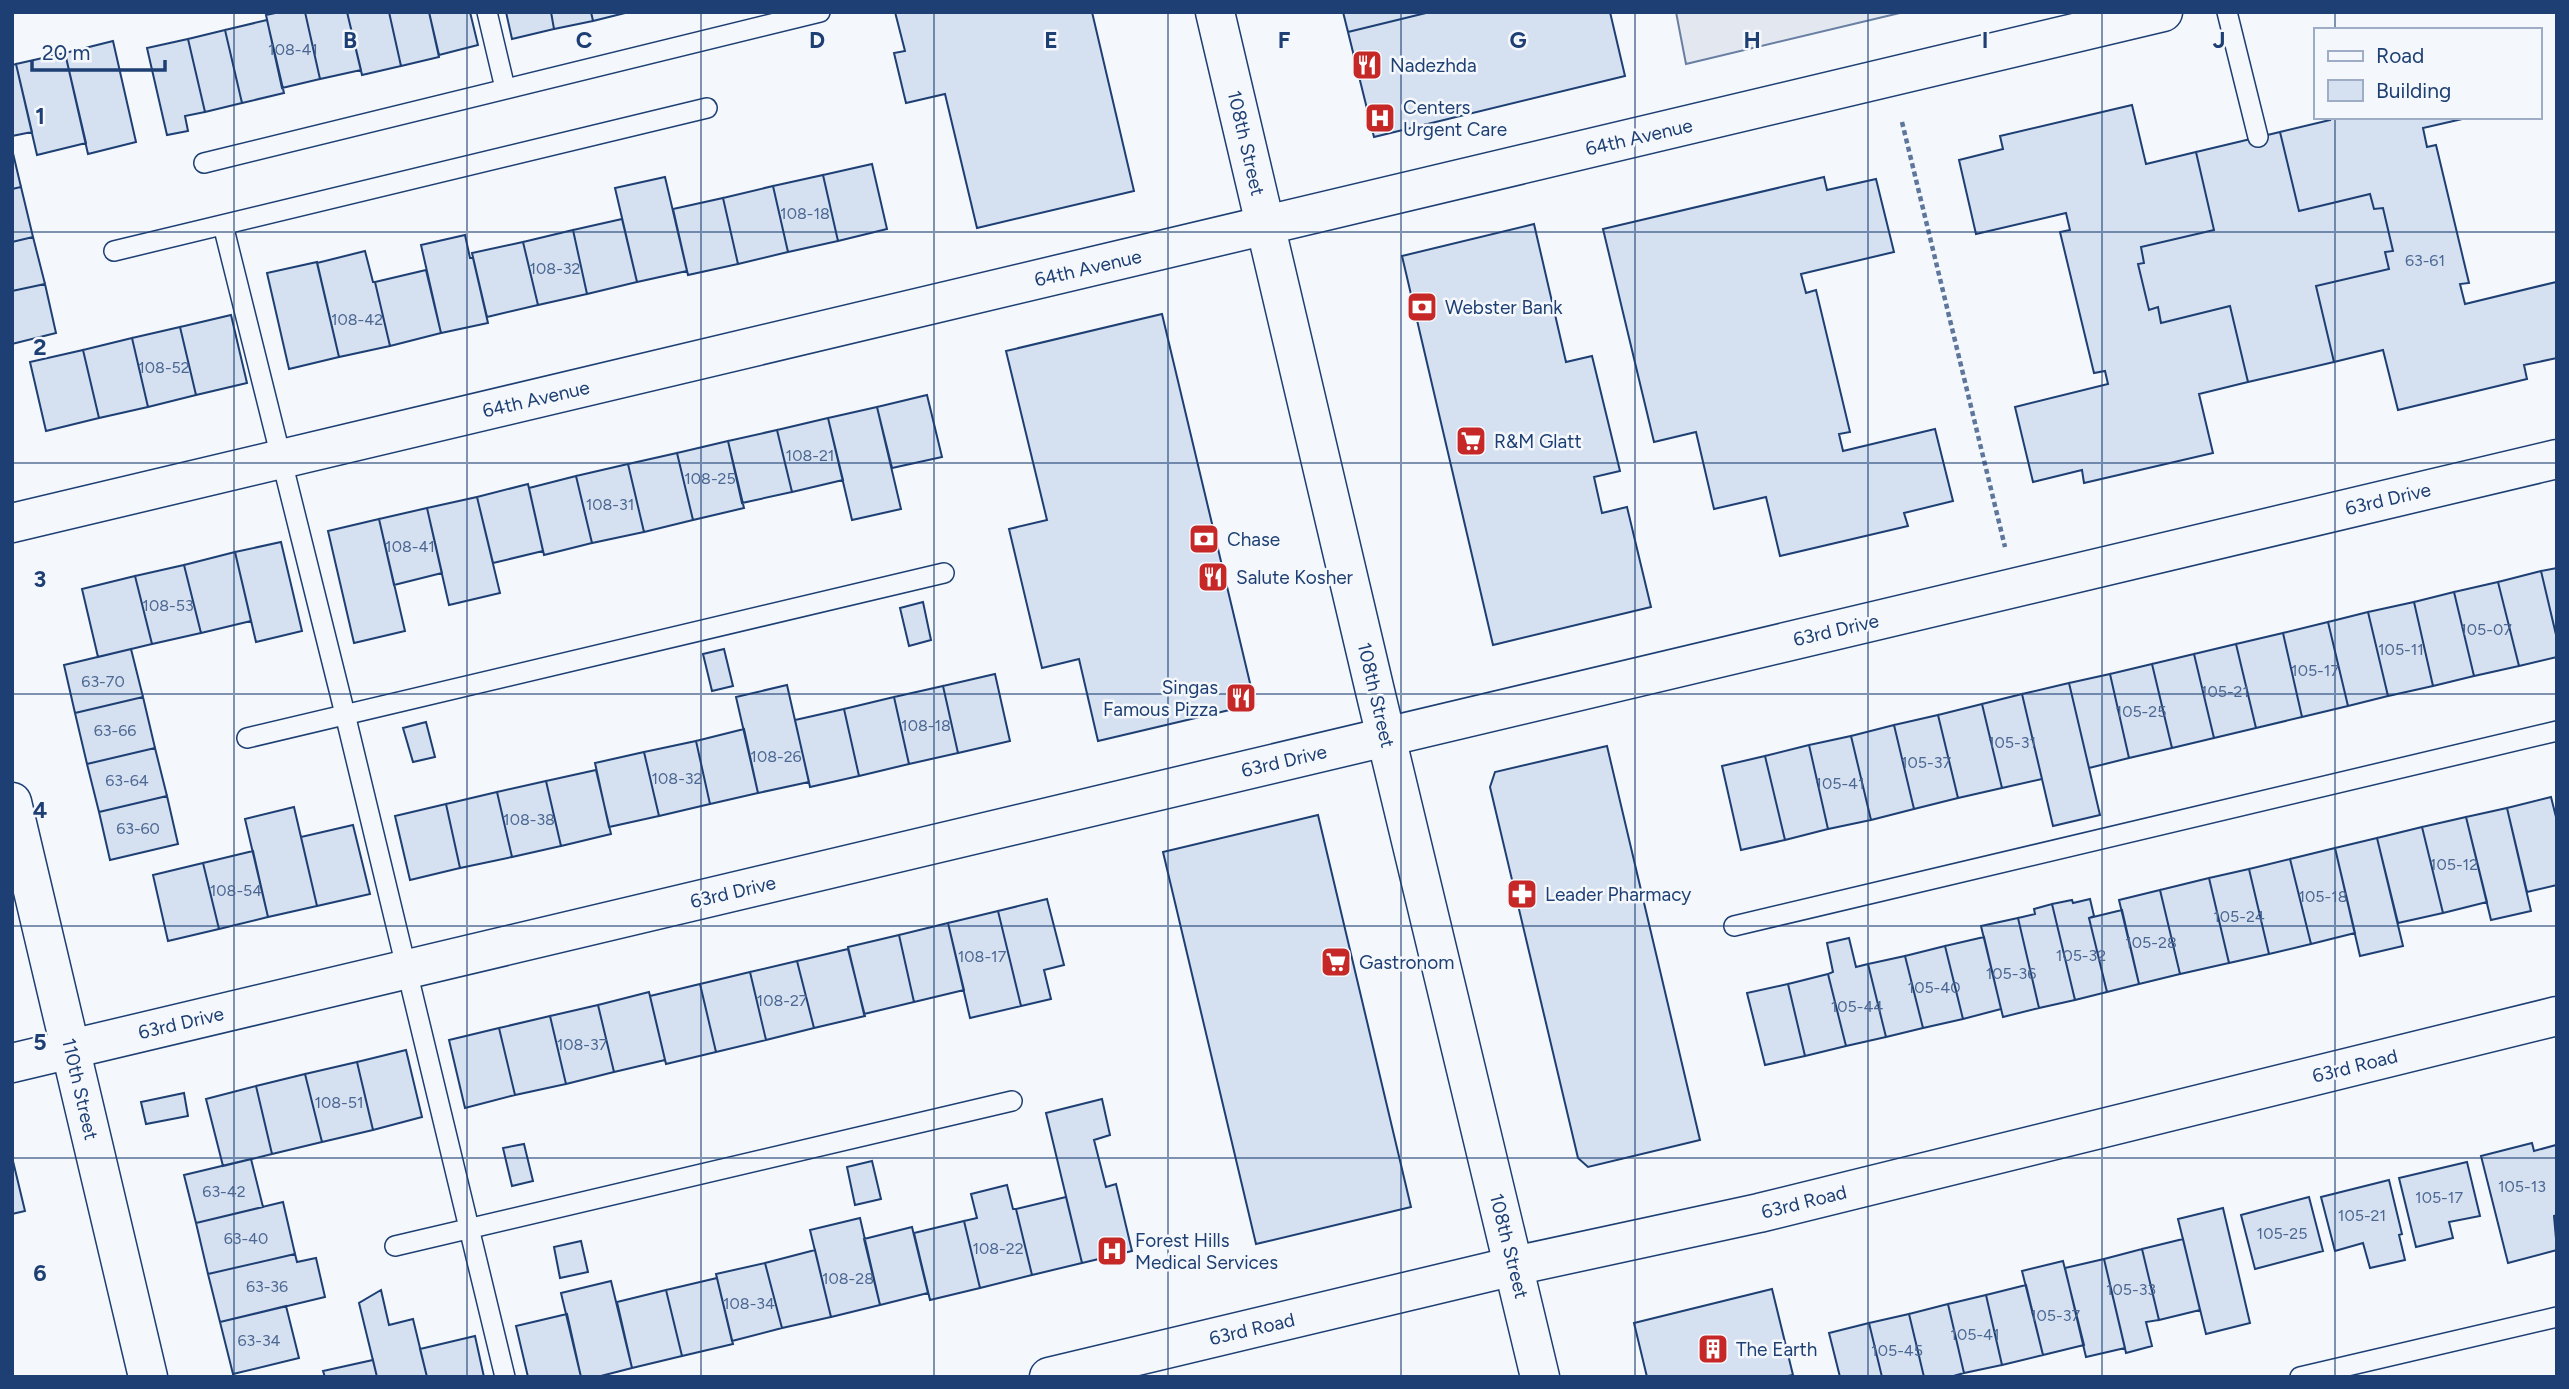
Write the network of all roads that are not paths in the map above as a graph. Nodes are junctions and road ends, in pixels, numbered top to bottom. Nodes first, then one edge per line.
1 (487, 12) edge
2 (820, 12) edge
3 (1215, 12) edge
4 (2163, 12) edge
5 (2227, 12) edge
6 (506, 89) junction
7 (707, 108) dead end
8 (2258, 137) dead end
9 (204, 163) dead end
10 (223, 225) junction
11 (1265, 226) junction
12 (114, 251) dead end
13 (2557, 459) edge
14 (281, 460) junction
15 (12, 523) edge
16 (944, 573) dead end
17 (345, 714) junction
18 (2557, 732) edge
19 (1386, 737) junction
20 (247, 738) dead end
21 (12, 802) edge
22 (1734, 926) dead end
23 (406, 970) junction
24 (2557, 1016) edge
25 (71, 1049) junction
26 (12, 1063) edge
27 (1012, 1101) dead end
28 (469, 1228) junction
29 (395, 1246) dead end
30 (1514, 1266) junction
31 (2557, 1317) edge
32 (148, 1377) edge
33 (505, 1377) edge
34 (1049, 1377) edge
35 (1541, 1377) edge
36 (2300, 1377) edge

1 - 6 lane
2 - 6 lane
3 - 11 street, 108th Street
4 - 11 street, 64th Avenue
5 - 8 lane
6 - 9 lane
7 - 10 lane
10 - 12 lane
10 - 14 lane
11 - 14 street, 64th Avenue
11 - 19 street, 108th Street
13 - 19 street, 63rd Drive
14 - 15 street, 64th Avenue
14 - 17 lane
16 - 17 lane
17 - 20 lane
17 - 23 lane
18 - 22 lane
19 - 23 street, 63rd Drive
19 - 30 street, 108th Street
21 - 25 street, 110th Street
23 - 25 street, 63rd Drive
23 - 28 lane
24 - 30 street, 63rd Road
25 - 26 street, 63rd Drive
25 - 32 street, 110th Street
27 - 28 lane
28 - 29 lane
28 - 33 lane
30 - 34 street, 63rd Road
30 - 35 street, 108th Street
31 - 36 lane

